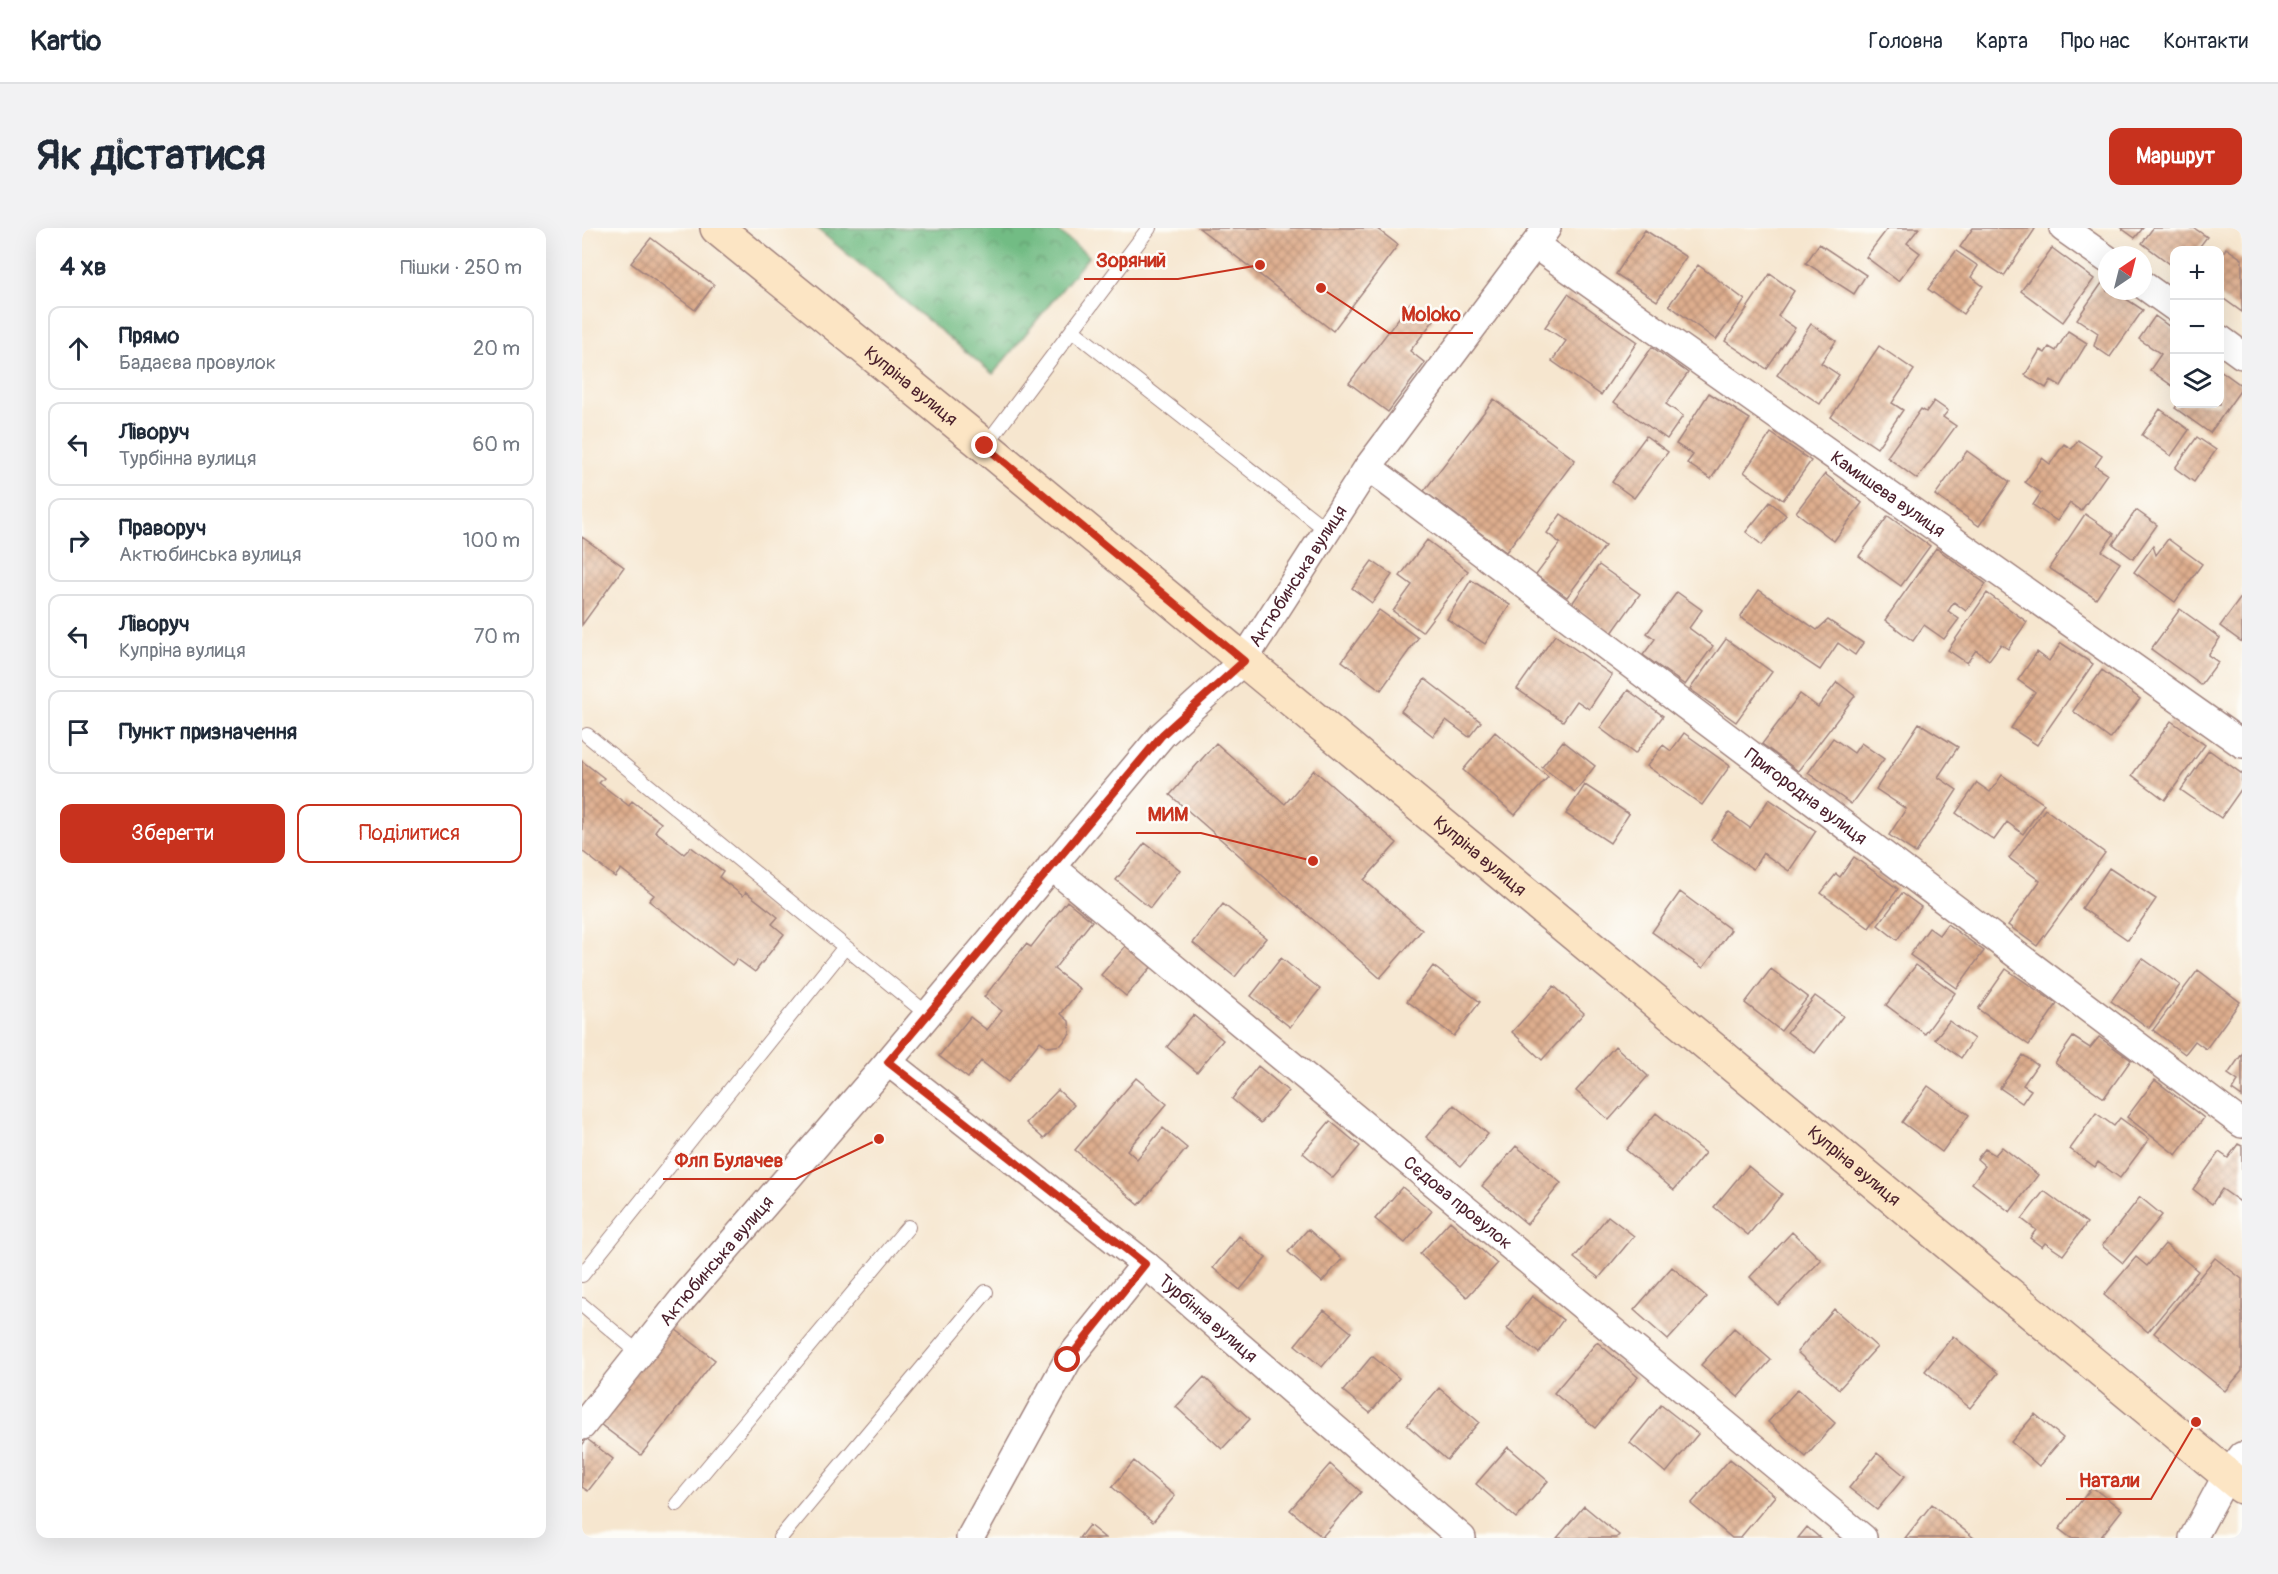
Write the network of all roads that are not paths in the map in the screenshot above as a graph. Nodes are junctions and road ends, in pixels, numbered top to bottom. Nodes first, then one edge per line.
1 (717, 228) edge
2 (1149, 228) edge
3 (2063, 228) edge
4 (1541, 236) edge
5 (2098, 253) edge
6 (2152, 291) edge
7 (2170, 304) edge
8 (1072, 330) junction
9 (2224, 342) edge
10 (2242, 355) edge
11 (985, 446) junction
12 (1368, 467) junction
13 (1328, 531) junction
14 (1244, 661) junction
15 (587, 735) dead end
16 (2242, 744) edge
17 (1051, 866) junction
18 (845, 947) junction
19 (927, 1014) junction
20 (888, 1062) junction
21 (2242, 1124) edge
22 (908, 1227) dead end
23 (1145, 1264) junction
24 (582, 1275) edge
25 (986, 1292) dead end
26 (582, 1305) edge
27 (639, 1353) junction
28 (582, 1426) edge
29 (2237, 1473) edge
30 (677, 1504) dead end
31 (780, 1538) edge
32 (970, 1538) edge
33 (1462, 1538) edge
34 (1863, 1538) edge
35 (2193, 1538) edge

1 - 11 main road, Купріна вулиця
2 - 8 lane
3 - 5 street
4 - 12 street, Актюбинська вулиця
4 - 16 street, Камишева вулиця
6 - 7 street
8 - 11 lane
8 - 13 lane
9 - 10 street
11 - 14 main road, Купріна вулиця
12 - 13 street, Актюбинська вулиця
12 - 21 street, Пригородна вулиця
13 - 14 street, Актюбинська вулиця
14 - 17 street, Актюбинська вулиця
14 - 29 main road, Купріна вулиця
15 - 18 lane
17 - 19 street, Актюбинська вулиця
17 - 34 street, Сєдова провулок
18 - 19 lane
18 - 24 lane
19 - 20 street, Актюбинська вулиця
20 - 23 street, Турбінна вулиця
20 - 27 street, Актюбинська вулиця
22 - 30 lane
23 - 32 street
23 - 33 street, Турбінна вулиця
25 - 31 lane
26 - 27 lane
27 - 28 street, Актюбинська вулиця
29 - 35 street

